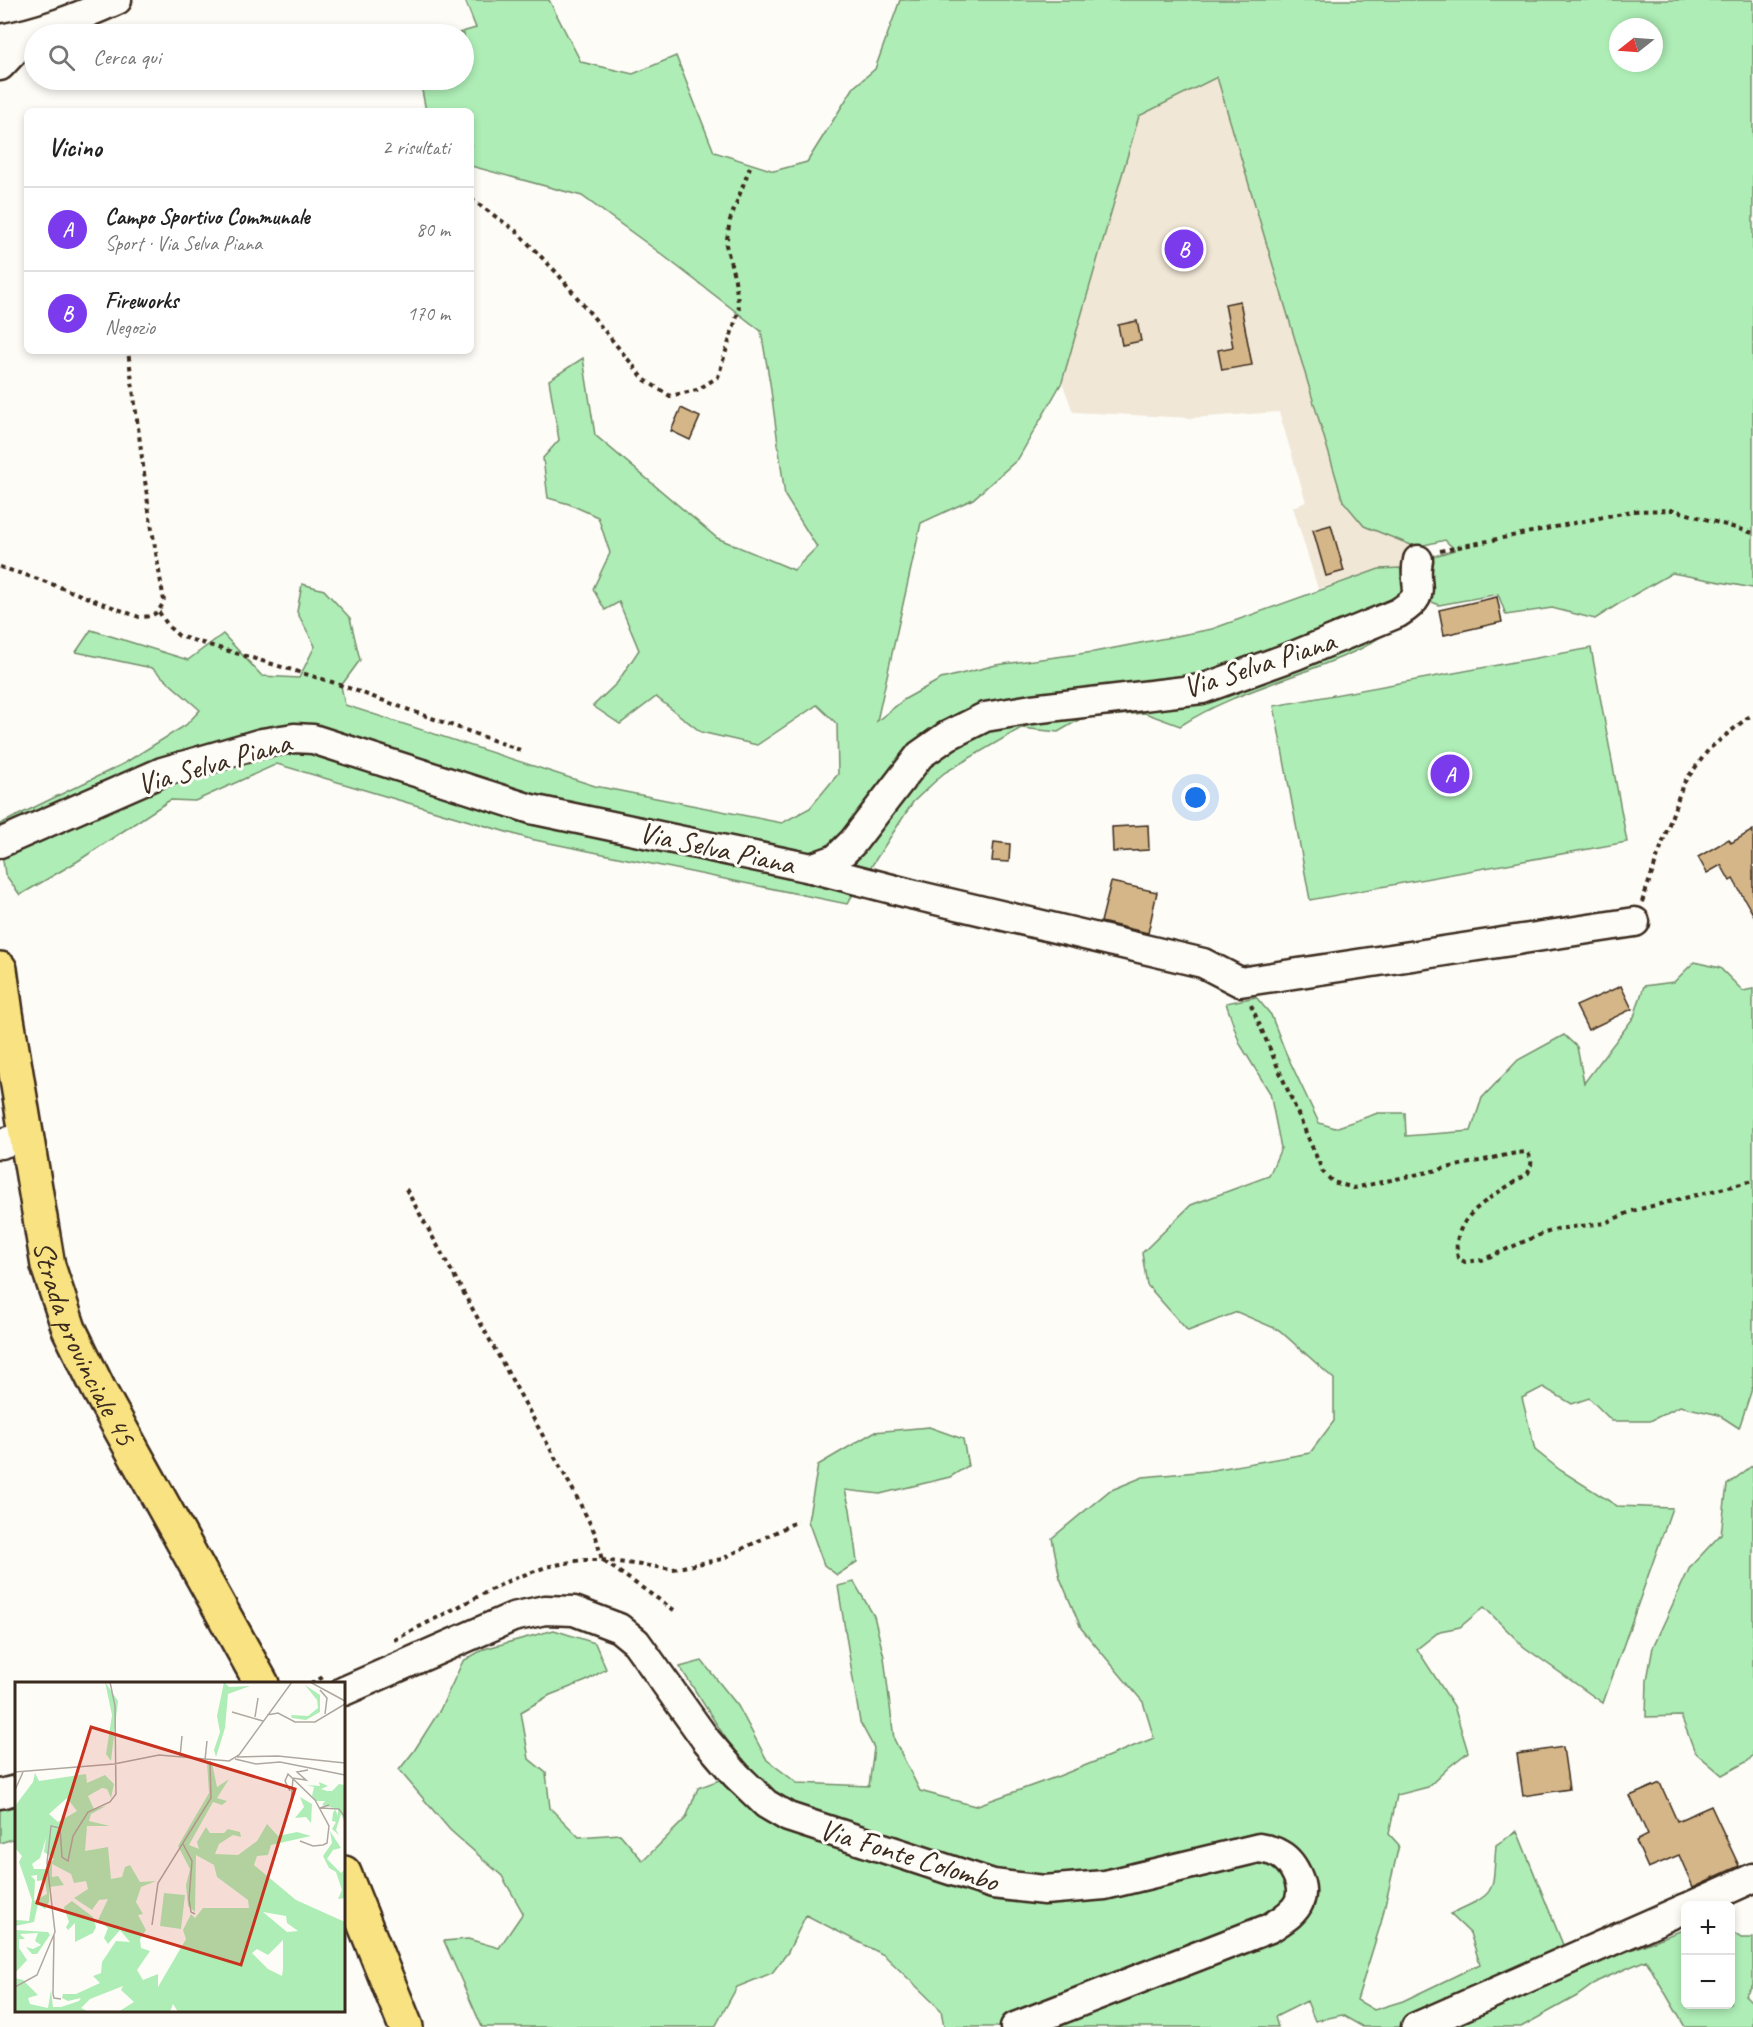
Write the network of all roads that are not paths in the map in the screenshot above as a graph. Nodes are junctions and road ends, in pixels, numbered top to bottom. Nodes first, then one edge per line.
1 (117, 0) edge
2 (59, 24) edge
3 (24, 35) edge
4 (0, 39) edge
5 (24, 40) edge
6 (0, 66) edge
7 (1418, 571) road end
8 (0, 843) edge
9 (811, 868) junction
10 (1635, 922) road end
11 (0, 969) edge
12 (13, 1140) edge
13 (261, 1682) edge
14 (345, 1691) edge
15 (15, 1790) edge
16 (0, 1794) edge
17 (345, 1875) edge
18 (1753, 1878) edge
19 (1700, 1901) edge
20 (1681, 1910) edge
21 (406, 2027) edge
22 (1015, 2027) edge
23 (1416, 2027) edge

1 - 2 street
3 - 4 street
5 - 6 street
7 - 9 street, Via Selva Piana
8 - 9 street, Via Selva Piana
9 - 10 street
11 - 12 main road, Strada provinciale 45
12 - 13 main road, Strada provinciale 45
14 - 22 street, Via Fonte Colombo
15 - 16 street
17 - 21 main road
18 - 19 street
20 - 23 street

